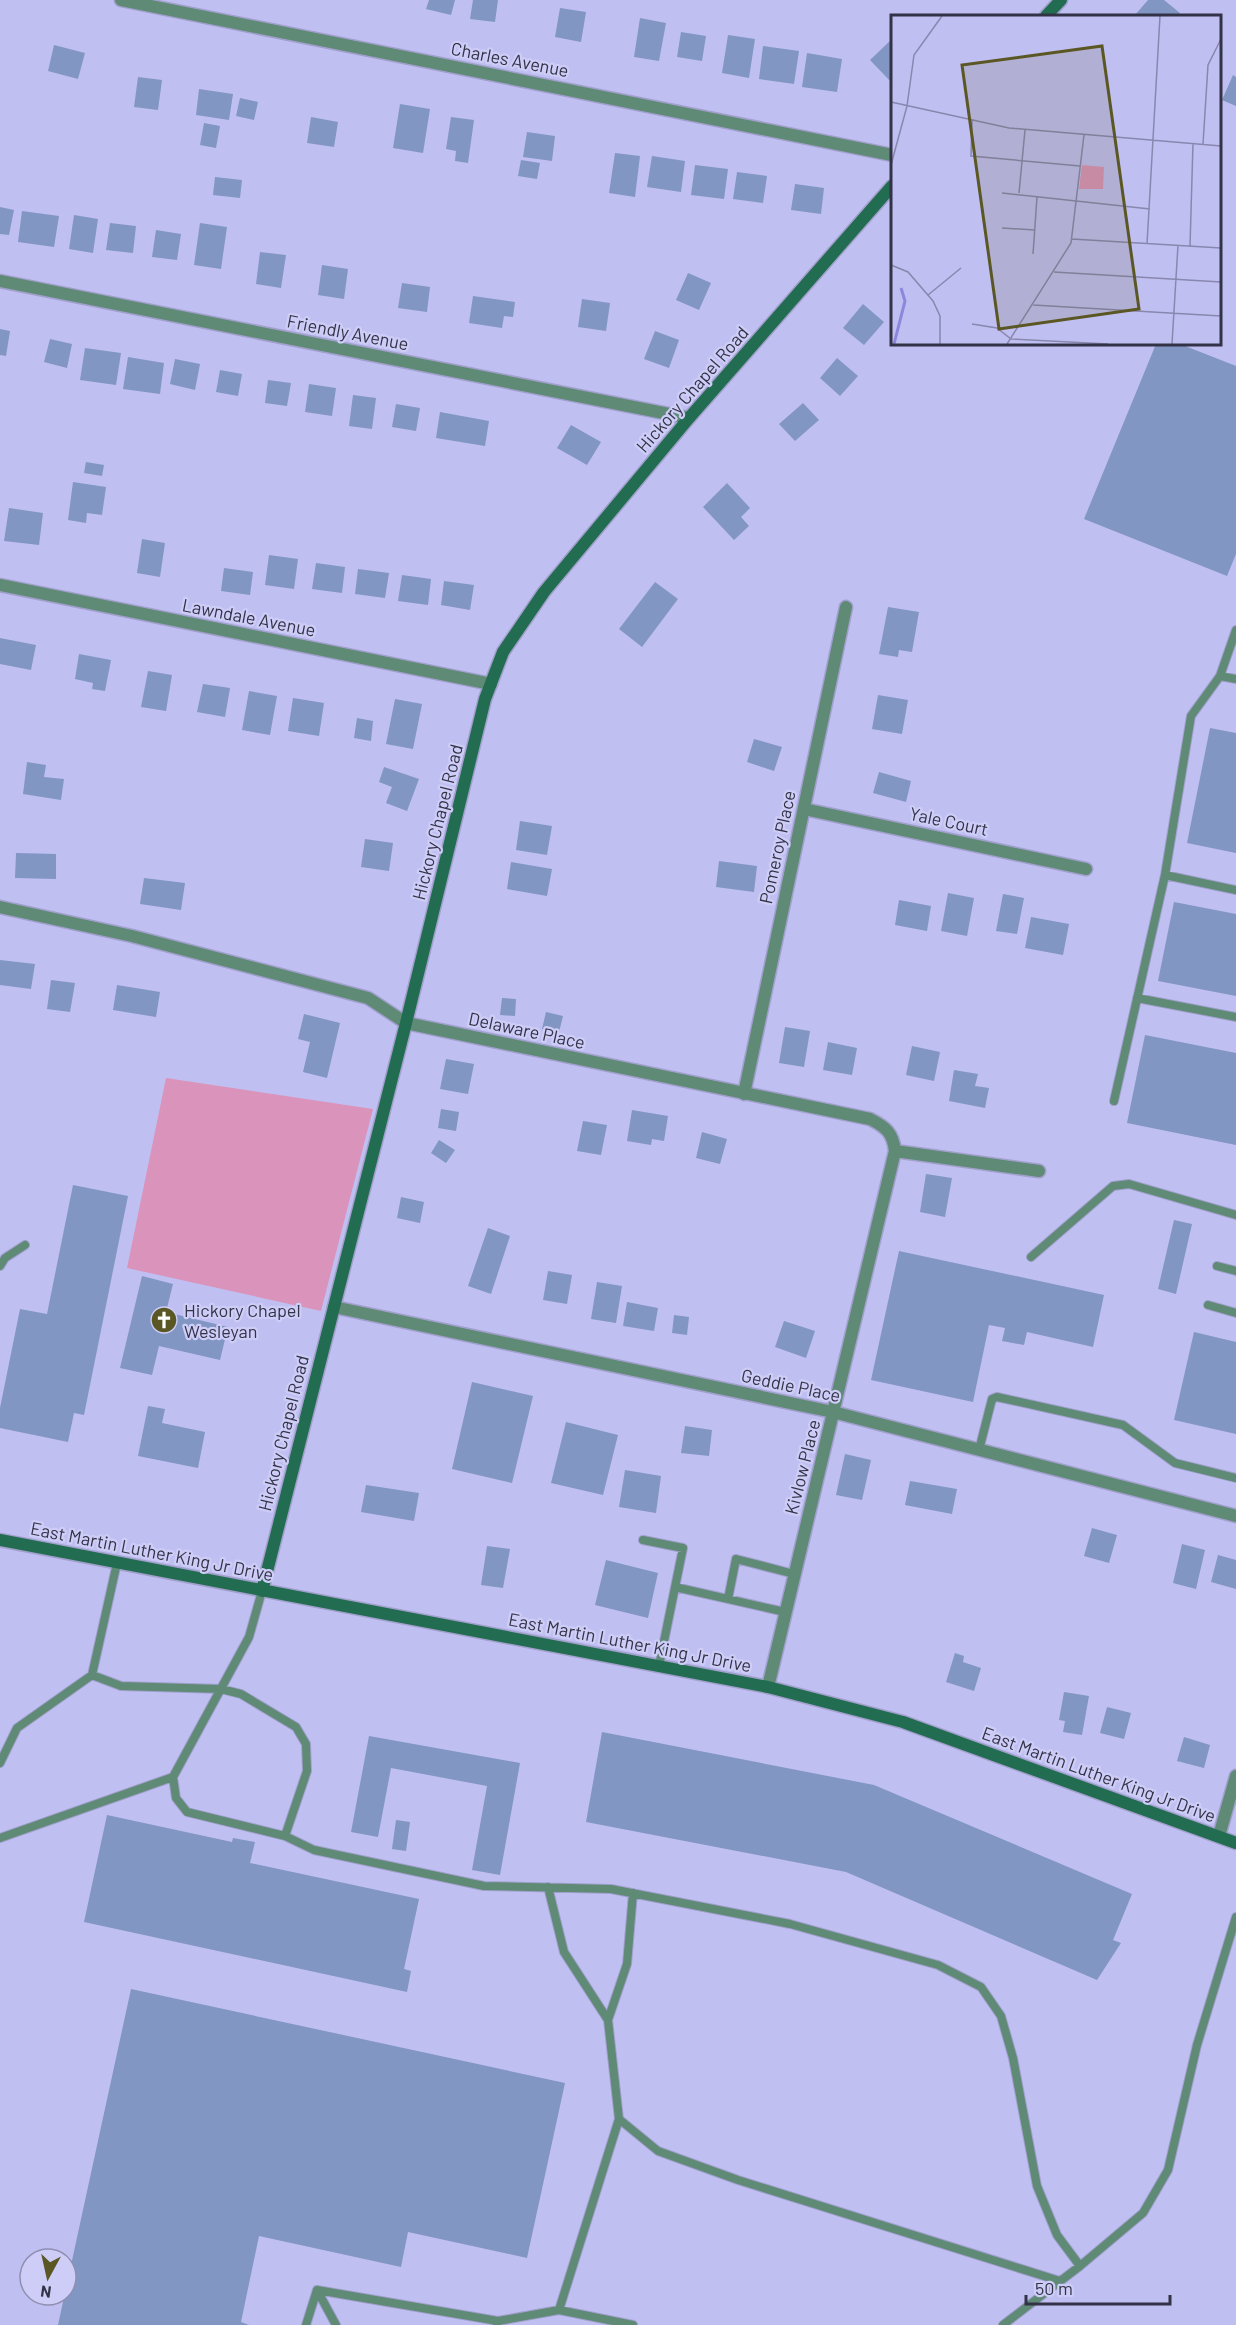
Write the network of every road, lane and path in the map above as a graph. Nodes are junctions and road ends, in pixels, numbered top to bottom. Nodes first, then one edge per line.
1 (121, 0) edge
2 (1061, 0) edge
3 (1047, 15) edge
4 (891, 155) edge
5 (891, 187) edge
6 (0, 281) edge
7 (689, 418) junction
8 (0, 585) edge
9 (846, 608) dead end
10 (1236, 630) edge
11 (1220, 676) junction
12 (1236, 679) edge
13 (491, 684) junction
14 (804, 809) junction
15 (1086, 869) dead end
16 (1165, 875) junction
17 (1236, 890) edge
18 (0, 906) edge
19 (1137, 998) junction
20 (1236, 1017) edge
21 (406, 1023) junction
22 (744, 1094) junction
23 (1114, 1101) dead end
24 (895, 1151) junction
25 (1039, 1171) dead end
26 (1236, 1215) edge
27 (25, 1245) dead end
28 (1031, 1257) dead end
29 (0, 1266) edge
30 (1217, 1266) dead end
31 (1236, 1271) edge
32 (1208, 1305) dead end
33 (334, 1307) junction
34 (1236, 1313) edge
35 (834, 1412) junction
36 (979, 1450) junction
37 (1236, 1478) edge
38 (1236, 1516) edge
39 (0, 1540) edge
40 (643, 1540) dead end
41 (117, 1563) junction
42 (795, 1574) junction
43 (675, 1587) junction
44 (262, 1591) junction
45 (728, 1599) junction
46 (785, 1612) junction
47 (659, 1666) junction
48 (92, 1675) junction
49 (768, 1687) junction
50 (220, 1689) junction
51 (0, 1763) edge
52 (1236, 1776) edge
53 (173, 1777) junction
54 (285, 1836) junction
55 (1219, 1836) junction
56 (0, 1838) edge
57 (1236, 1843) edge
58 (548, 1887) junction
59 (633, 1893) junction
60 (1236, 1917) edge
61 (608, 2020) junction
62 (619, 2119) junction
63 (1080, 2266) junction
64 (1060, 2282) junction
65 (317, 2290) junction
66 (559, 2310) junction
67 (497, 2323) edge
68 (306, 2325) edge
69 (336, 2325) edge
70 (633, 2325) edge
71 (1003, 2325) edge

1 - 4 street, Charles Avenue
2 - 3 street
5 - 7 street, Hickory Chapel Road
6 - 7 street, Friendly Avenue
7 - 13 street, Hickory Chapel Road
8 - 13 street, Lawndale Avenue
9 - 14 street, Pomeroy Place
10 - 11 lane
11 - 12 lane
11 - 16 lane
13 - 21 street, Hickory Chapel Road
14 - 15 street, Yale Court
14 - 22 street, Pomeroy Place
16 - 17 lane
16 - 19 lane
18 - 21 street, Delaware Place
19 - 20 lane
19 - 23 lane
21 - 22 street, Delaware Place
21 - 33 street, Hickory Chapel Road
22 - 24 street, Delaware Place
24 - 25 street
24 - 35 street, Kivlow Place
26 - 28 lane
27 - 29 lane
30 - 31 lane
32 - 34 lane
33 - 35 street, Geddie Place
33 - 44 street, Hickory Chapel Road
35 - 36 street, Geddie Place
35 - 42 street, Kivlow Place
36 - 37 lane
36 - 38 street, Geddie Place
39 - 41 street, East Martin Luther King Jr Drive
40 - 43 lane
41 - 44 street, East Martin Luther King Jr Drive
41 - 48 lane
42 - 45 lane
42 - 46 street, Kivlow Place
43 - 45 lane
43 - 47 lane
44 - 47 street, East Martin Luther King Jr Drive
44 - 50 lane
45 - 46 lane
46 - 49 street, Kivlow Place
47 - 49 street, East Martin Luther King Jr Drive
48 - 50 lane
48 - 51 lane
49 - 55 street, East Martin Luther King Jr Drive
50 - 53 lane
50 - 54 lane
52 - 55 street
53 - 54 lane
53 - 56 lane
54 - 58 lane
55 - 57 street, East Martin Luther King Jr Drive
58 - 59 lane
58 - 61 lane
59 - 61 lane
59 - 63 lane
60 - 63 lane
61 - 62 lane
62 - 64 lane
62 - 66 lane
63 - 64 lane
64 - 71 lane
65 - 67 lane
65 - 68 lane
65 - 69 lane
66 - 67 lane
66 - 70 lane

